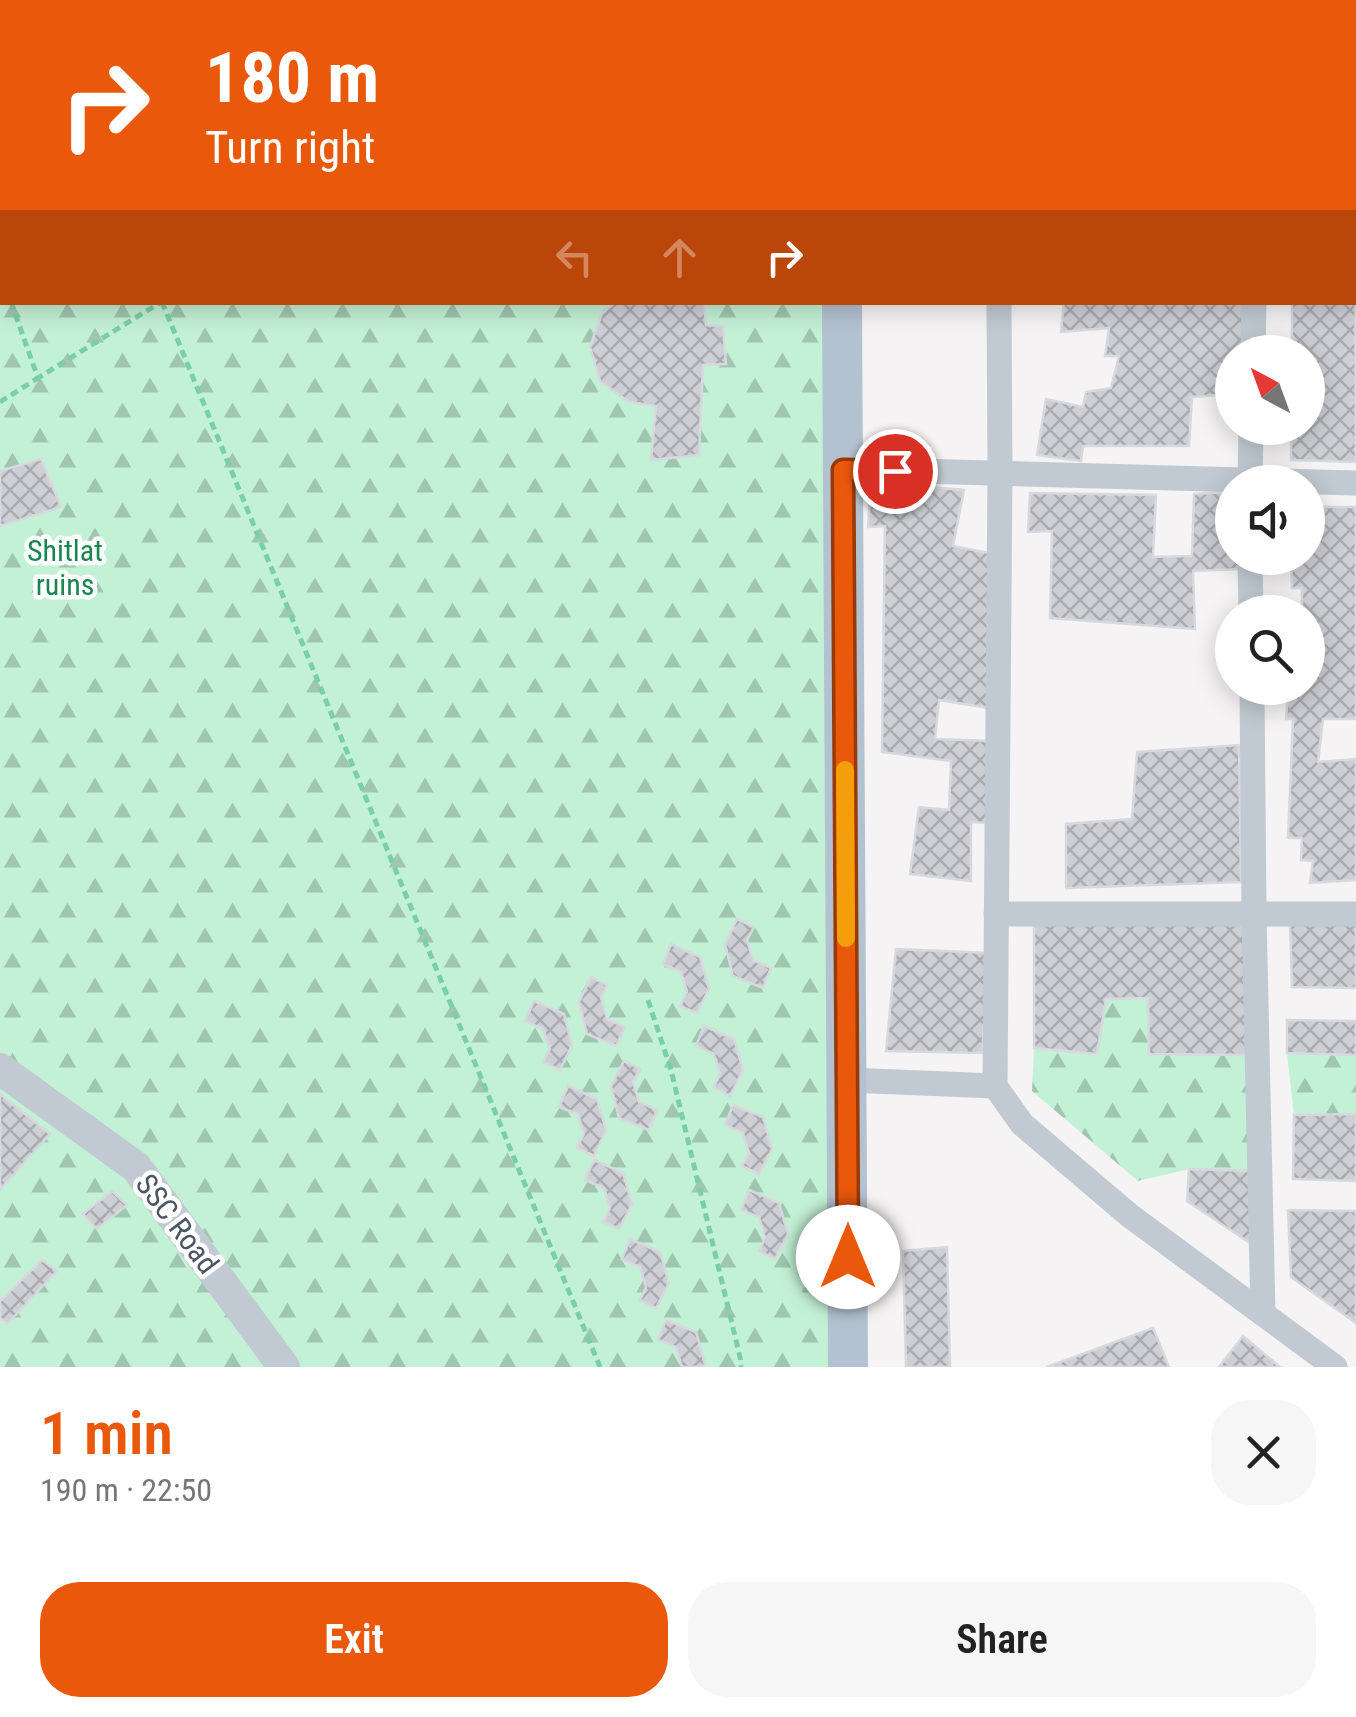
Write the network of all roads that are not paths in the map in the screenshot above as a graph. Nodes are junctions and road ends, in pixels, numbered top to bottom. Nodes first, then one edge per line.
1 (842, 305) edge
2 (999, 305) edge
3 (1254, 305) edge
4 (1253, 335) edge
5 (843, 470) junction
6 (1000, 473) junction
7 (1215, 480) edge
8 (1325, 482) edge
9 (1356, 483) edge
10 (1252, 705) edge
11 (996, 914) junction
12 (1254, 914) junction
13 (1356, 914) edge
14 (0, 1069) edge
15 (847, 1080) junction
16 (994, 1086) junction
17 (1264, 1314) junction
18 (284, 1367) edge
19 (848, 1367) edge
20 (1335, 1367) edge

1 - 5 main road
2 - 6 street
3 - 4 street
5 - 6 street
5 - 15 main road
6 - 7 street
6 - 11 street
8 - 9 street
10 - 12 street
11 - 12 street
11 - 16 street
12 - 13 street
12 - 17 street
14 - 18 street, SSC Road
15 - 16 street
15 - 19 main road
16 - 17 street
17 - 20 street

